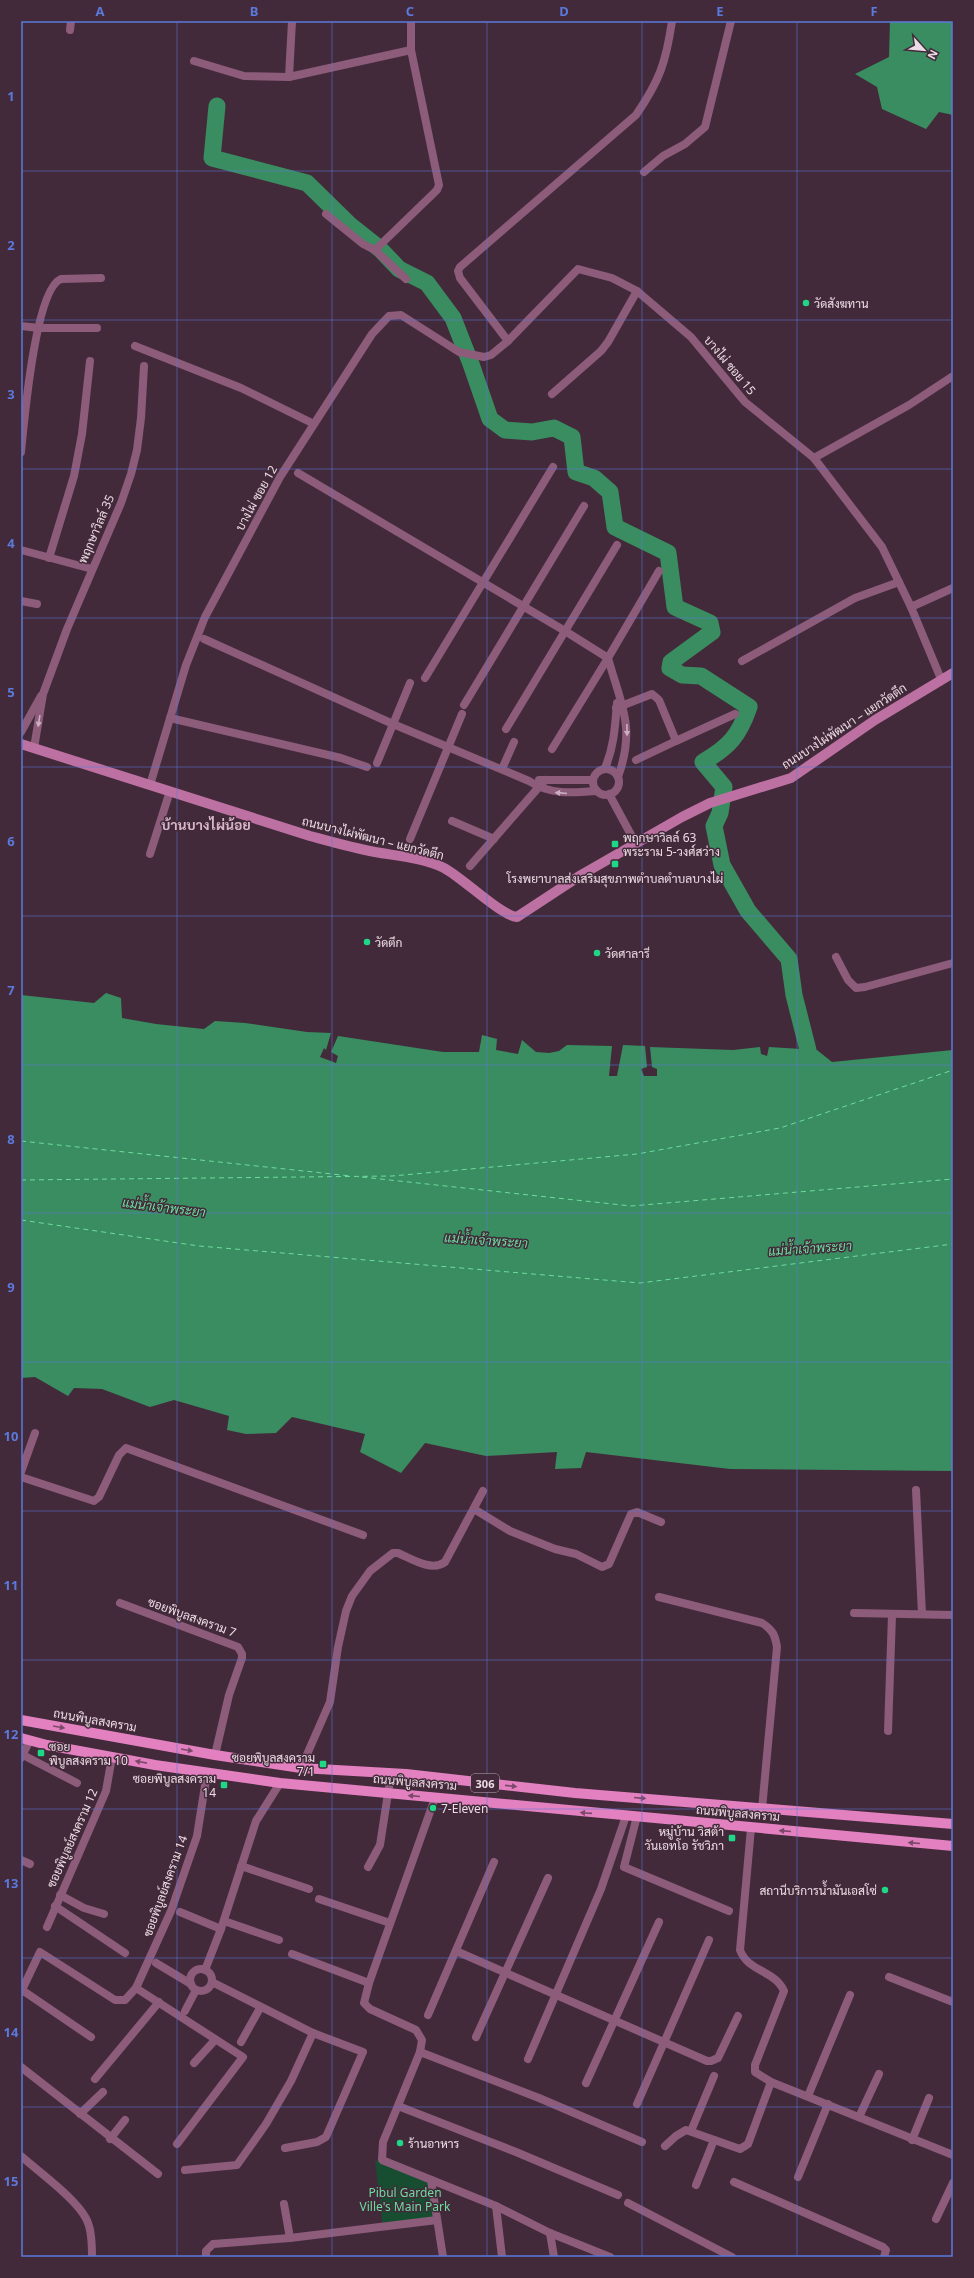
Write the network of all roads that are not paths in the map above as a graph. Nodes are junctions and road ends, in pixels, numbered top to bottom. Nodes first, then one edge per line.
1 (71, 21) edge
2 (292, 21) edge
3 (412, 21) edge
4 (672, 21) edge
5 (731, 21) edge
6 (70, 30) dead end
7 (411, 50) junction
8 (194, 61) dead end
9 (289, 77) junction
10 (644, 172) dead end
11 (326, 214) dead end
12 (376, 249) junction
13 (101, 278) dead end
14 (406, 279) dead end
15 (637, 291) junction
16 (21, 326) edge
17 (39, 328) junction
18 (97, 328) dead end
19 (508, 341) junction
20 (135, 346) dead end
21 (459, 352) joint
22 (90, 361) dead end
23 (144, 366) dead end
24 (953, 376) edge
25 (552, 394) dead end
26 (314, 424) junction
27 (21, 452) edge
28 (814, 458) junction
29 (553, 467) dead end
30 (298, 473) dead end
31 (584, 506) dead end
32 (617, 545) dead end
33 (21, 550) edge
34 (49, 558) junction
35 (92, 569) junction
36 (659, 571) dead end
37 (483, 582) junction
38 (899, 582) junction
39 (953, 588) edge
40 (21, 601) edge
41 (37, 604) dead end
42 (524, 606) junction
43 (911, 607) junction
44 (566, 631) junction
45 (204, 639) dead end
46 (608, 658) junction
47 (742, 661) dead end
48 (953, 673) edge
49 (425, 678) dead end
50 (942, 679) junction
51 (410, 683) dead end
52 (43, 694) junction
53 (464, 704) dead end
54 (620, 707) junction
55 (462, 714) dead end
56 (735, 714) dead end
57 (170, 718) junction
58 (393, 724) junction
59 (506, 729) dead end
60 (21, 732) edge
61 (676, 741) junction
62 (514, 742) dead end
63 (21, 744) edge
64 (447, 746) junction
65 (34, 748) junction
66 (552, 749) dead end
67 (636, 760) dead end
68 (377, 763) dead end
69 (367, 767) dead end
70 (604, 768) junction
71 (502, 769) junction
72 (618, 777) junction
73 (529, 780) junction
74 (544, 780) junction
75 (593, 780) junction
76 (150, 785) junction
77 (539, 788) junction
78 (170, 791) junction
79 (597, 791) junction
80 (609, 794) junction
81 (452, 821) dead end
82 (410, 839) dead end
83 (494, 839) junction
84 (636, 844) junction
85 (150, 854) dead end
86 (470, 866) dead end
87 (836, 957) dead end
88 (953, 963) edge
89 (35, 1433) dead end
90 (21, 1472) edge
91 (21, 1478) edge
92 (916, 1490) dead end
93 (483, 1491) dead end
94 (474, 1509) junction
95 (661, 1522) dead end
96 (363, 1535) dead end
97 (659, 1597) dead end
98 (120, 1603) dead end
99 (854, 1613) dead end
100 (892, 1614) junction
101 (922, 1614) junction
102 (953, 1615) edge
103 (21, 1720) edge
104 (888, 1731) dead end
105 (26, 1739) edge
106 (215, 1755) junction
107 (22, 1757) edge
108 (112, 1757) junction
109 (301, 1768) junction
110 (356, 1772) junction
111 (207, 1773) junction
112 (391, 1774) junction
113 (77, 1783) dead end
114 (280, 1783) junction
115 (352, 1790) junction
116 (388, 1794) junction
117 (435, 1798) junction
118 (762, 1809) junction
119 (626, 1816) junction
120 (637, 1816) junction
121 (953, 1824) edge
122 (751, 1828) junction
123 (953, 1846) edge
124 (21, 1860) edge
125 (494, 1862) dead end
126 (30, 1864) dead end
127 (241, 1866) junction
128 (368, 1867) dead end
129 (548, 1878) dead end
130 (309, 1889) dead end
131 (60, 1895) junction
132 (319, 1899) dead end
133 (55, 1906) junction
134 (729, 1911) dead end
135 (180, 1912) dead end
136 (104, 1914) dead end
137 (659, 1922) dead end
138 (390, 1923) junction
139 (222, 1925) junction
140 (47, 1927) dead end
141 (279, 1940) dead end
142 (709, 1940) dead end
143 (456, 1951) junction
144 (125, 1953) dead end
145 (292, 1954) dead end
146 (156, 1963) dead end
147 (205, 1970) junction
148 (504, 1973) junction
149 (889, 1977) dead end
150 (212, 1982) junction
151 (369, 1983) junction
152 (194, 1987) junction
153 (136, 1988) junction
154 (22, 1991) edge
155 (556, 1994) junction
156 (850, 1995) dead end
157 (158, 2002) junction
158 (953, 2002) edge
159 (260, 2008) junction
160 (185, 2011) dead end
161 (428, 2015) dead end
162 (738, 2016) dead end
163 (615, 2021) junction
164 (313, 2032) junction
165 (91, 2037) dead end
166 (476, 2037) dead end
167 (215, 2040) junction
168 (241, 2042) dead end
169 (664, 2042) junction
170 (420, 2052) junction
171 (528, 2059) dead end
172 (194, 2062) dead end
173 (21, 2067) edge
174 (879, 2074) dead end
175 (714, 2076) dead end
176 (95, 2079) dead end
177 (771, 2082) junction
178 (586, 2083) dead end
179 (103, 2092) dead end
180 (808, 2096) junction
181 (929, 2098) dead end
182 (637, 2104) dead end
183 (828, 2104) junction
184 (398, 2106) junction
185 (80, 2114) junction
186 (859, 2117) junction
187 (125, 2120) dead end
188 (691, 2131) junction
189 (110, 2139) junction
190 (714, 2140) junction
191 (912, 2140) junction
192 (642, 2142) dead end
193 (177, 2144) dead end
194 (665, 2146) dead end
195 (285, 2148) dead end
196 (953, 2155) edge
197 (21, 2156) edge
198 (185, 2170) dead end
199 (158, 2174) dead end
200 (798, 2177) dead end
201 (431, 2180) junction
202 (734, 2182) dead end
203 (953, 2184) edge
204 (696, 2185) dead end
205 (618, 2195) dead end
206 (628, 2202) dead end
207 (284, 2204) dead end
208 (496, 2206) junction
209 (936, 2219) dead end
210 (437, 2220) junction
211 (550, 2233) junction
212 (290, 2238) junction
213 (92, 2257) edge
214 (206, 2257) edge
215 (443, 2257) edge
216 (502, 2257) edge
217 (554, 2257) edge
218 (610, 2257) edge
219 (732, 2257) edge
220 (884, 2257) edge

1 - 6 street
2 - 9 street
3 - 7 street
4 - 19 street
5 - 10 street
7 - 9 street
7 - 12 street
8 - 9 street
11 - 12 street
12 - 14 street
13 - 17 street
15 - 19 street, บางไผ่ ซอย 15
15 - 25 street
15 - 28 street, บางไผ่ ซอย 15
16 - 17 street
17 - 18 street
17 - 27 street
19 - 21 street, บางไผ่ ซอย 15
20 - 26 street
21 - 26 street, บางไผ่ ซอย 12
22 - 34 street
23 - 35 street, พฤกษาวิลล์ 35
24 - 28 street
26 - 57 street, บางไผ่ ซอย 12
28 - 38 street, บางไผ่ ซอย 15
29 - 37 street
30 - 37 street
31 - 42 street
32 - 44 street
33 - 34 street
34 - 35 street
35 - 52 street, พฤกษาวิลล์ 35
36 - 46 street
37 - 42 street
37 - 49 street
38 - 43 street, บางไผ่ ซอย 15
38 - 47 street
39 - 43 street
40 - 41 street
42 - 44 street
42 - 53 street
43 - 50 street, บางไผ่ ซอย 15
44 - 46 street
44 - 59 street
45 - 58 street
46 - 54 street
46 - 66 street
48 - 50 street, ถนนบางไผ่พัฒนา – แยกวัดตึก
50 - 84 street, ถนนบางไผ่พัฒนา – แยกวัดตึก
51 - 58 street
52 - 60 street, พฤกษาวิลล์ 35
52 -> 65 street, พฤกษาวิลล์ 35
54 - 61 street
54 - 70 street
54 -> 72 street
55 - 64 street
56 - 61 street
57 - 69 street
57 - 76 street, บางไผ่ ซอย 12
58 - 64 street
58 - 68 street
61 - 67 street
62 - 71 street
63 - 65 street, ถนนบางไผ่พัฒนา – แยกวัดตึก
64 - 71 street
64 - 82 street
65 - 76 street, ถนนบางไผ่พัฒนา – แยกวัดตึก
70 - 72 street
70 - 75 street
71 - 73 street
72 - 80 street
73 - 74 street
73 - 77 street
74 - 75 street
74 - 77 street
75 - 79 street
76 - 78 street, ถนนบางไผ่พัฒนา – แยกวัดตึก
79 -> 77 street
77 - 83 street
78 - 84 street, ถนนบางไผ่พัฒนา – แยกวัดตึก
78 - 85 street
79 - 80 street
80 - 84 street
81 - 83 street
83 - 86 street
87 - 88 street
89 - 90 street
91 - 96 street
92 - 101 street
93 - 94 street
94 - 95 street
94 - 109 street
97 - 118 street
98 - 106 street, ซอยพิบูลสงคราม 7
99 - 100 street
100 - 101 street
100 - 104 street
101 - 102 street
103 -> 106 main road, ถนนพิบูลสงคราม / 306
105 - 107 street
105 - 108 main road, ถนนพิบูลสงคราม / 306
106 - 109 main road, ถนนพิบูลสงคราม / 306
107 - 113 street
111 -> 108 main road, ถนนพิบูลสงคราม / 306
108 - 131 street, ซอยพิบูลย์สงคราม 12
109 - 110 main road, ถนนพิบูลสงคราม / 306
110 - 112 main road, ถนนพิบูลสงคราม / 306
110 - 115 main road
111 - 114 main road, ถนนพิบูลสงคราม / 306
111 - 153 street, ซอยพิบูลย์สงคราม 14
112 - 116 street
112 -> 118 main road, ถนนพิบูลสงคราม / 306
114 - 115 main road, ถนนพิบูลสงคราม / 306
114 - 127 street
115 - 116 main road, ถนนพิบูลสงคราม / 306
117 -> 116 main road, ถนนพิบูลสงคราม / 306
116 - 128 street
119 -> 117 main road, ถนนพิบูลสงคราม / 306
117 - 138 street
118 - 121 main road, ถนนพิบูลสงคราม / 306
119 - 120 main road, ถนนพิบูลสงคราม / 306
119 - 155 street
120 - 122 main road, ถนนพิบูลสงคราม / 306
120 - 134 street
123 -> 122 main road, ถนนพิบูลสงคราม / 306
122 - 177 street
124 - 126 street
125 - 143 street
127 - 130 street
127 - 139 street
129 - 148 street
131 - 133 street, ซอยพิบูลย์สงคราม 12
131 - 136 street
132 - 138 street
133 - 140 street, ซอยพิบูลย์สงคราม 12
133 - 144 street
135 - 139 street
137 - 163 street
138 - 151 street
139 - 141 street
139 - 147 street
142 - 169 street
143 - 148 street
143 - 161 street
145 - 151 street
146 - 152 street
147 - 150 street
147 - 152 street
148 - 155 street
148 - 166 street
149 - 158 street
150 - 152 street
150 - 159 street
151 - 170 street
152 - 160 street
153 - 154 street, ซอยพิบูลย์สงคราม 14
153 - 157 street
154 - 165 street
155 - 163 street
155 - 171 street
156 - 180 street
157 - 167 street
157 - 176 street
159 - 164 street
159 - 168 street
162 - 169 street
163 - 169 street
163 - 178 street
164 - 195 street
164 - 198 street
167 - 172 street
167 - 193 street
169 - 182 street
170 - 184 street
170 - 192 street
173 - 185 street
174 - 186 street
175 - 188 street
177 - 180 street
177 - 190 street
179 - 185 street
180 - 183 street
181 - 191 street
183 - 186 street
183 - 200 street
184 - 201 street
184 - 205 street
185 - 189 street
186 - 191 street
187 - 189 street
188 - 190 street
188 - 194 street
189 - 199 street
190 - 204 street
191 - 196 street
197 - 213 street
201 - 208 street
201 - 210 street
202 - 220 street
203 - 209 street
206 - 219 street
207 - 212 street
208 - 211 street
208 - 216 street
210 - 212 street
210 - 215 street
211 - 217 street
211 - 218 street
212 - 214 street

